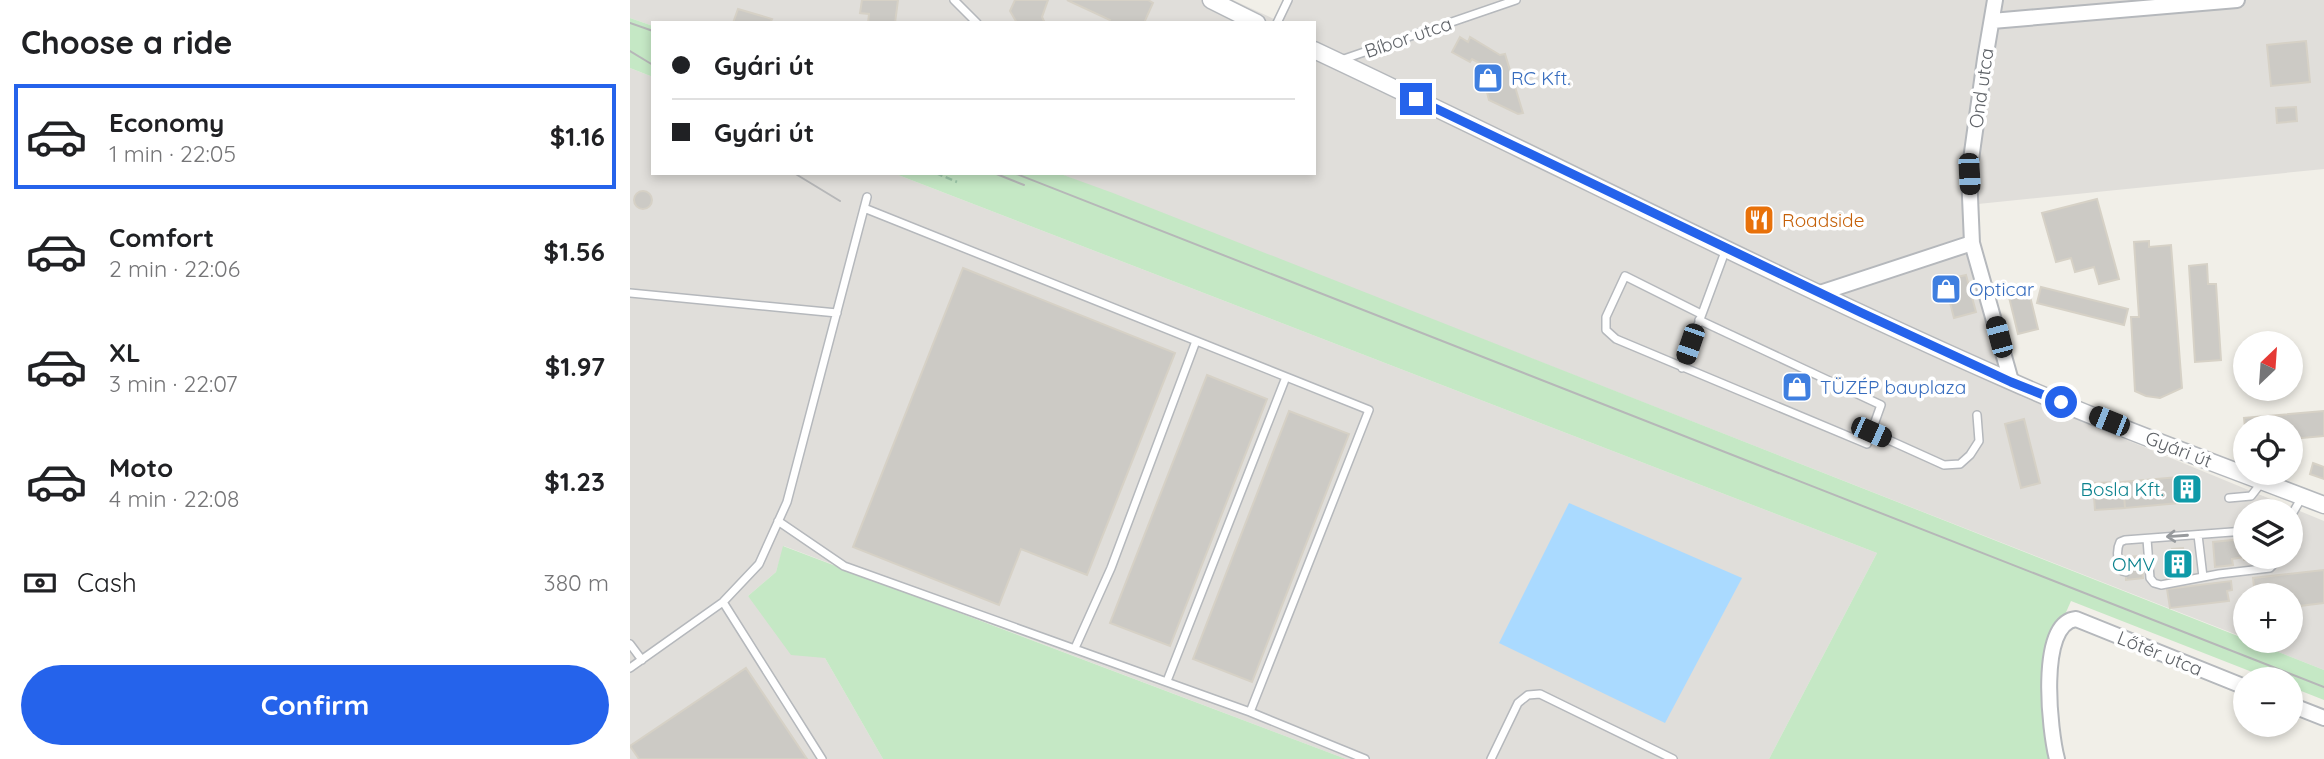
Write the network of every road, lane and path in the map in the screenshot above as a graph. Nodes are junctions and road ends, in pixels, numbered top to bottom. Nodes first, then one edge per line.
1 (954, 0) edge
2 (1211, 0) edge
3 (1288, 0) edge
4 (1516, 0) edge
5 (1996, 0) edge
6 (2237, 0) edge
7 (975, 21) edge
8 (1253, 21) edge
9 (1278, 21) edge
10 (1992, 22) junction
11 (1316, 51) edge
12 (1339, 61) junction
13 (941, 175) edge
14 (957, 182) dead end
15 (867, 197) dead end
16 (864, 208) junction
17 (1972, 243) junction
18 (1726, 249) junction
19 (630, 293) edge
20 (1821, 293) junction
21 (837, 313) junction
22 (1700, 317) junction
23 (1196, 341) junction
24 (1682, 368) junction
25 (1286, 377) junction
26 (2011, 382) junction
27 (1977, 415) dead end
28 (1871, 432) junction
29 (2233, 469) edge
30 (2260, 485) edge
31 (2273, 485) edge
32 (2302, 496) junction
33 (2229, 498) dead end
34 (2300, 499) edge
35 (2324, 505) edge
36 (779, 521) junction
37 (2198, 535) junction
38 (2233, 536) edge
39 (2147, 539) junction
40 (2126, 568) dead end
41 (2263, 569) edge
42 (2203, 577) junction
43 (723, 602) junction
44 (630, 644) edge
45 (1075, 648) junction
46 (642, 660) junction
47 (630, 668) edge
48 (1167, 681) junction
49 (2233, 682) edge
50 (2303, 710) edge
51 (1250, 712) junction
52 (2324, 718) edge
53 (822, 759) edge
54 (1365, 759) edge
55 (1491, 759) edge
56 (1673, 759) edge
57 (2057, 759) edge

1 - 7 lane
2 - 8 street
3 - 9 lane
4 - 12 lane, Bíbor utca
5 - 10 street, Ond utca
6 - 10 street
10 - 17 street, Ond utca
11 - 12 street, Gyári út
12 - 18 street, Gyári út
13 - 14 path
15 - 16 lane
16 - 21 lane
16 - 23 lane
17 - 20 street
17 - 26 street, Ond utca
18 - 20 street, Gyári út
18 - 22 lane
19 - 21 lane
20 - 26 street, Gyári út
21 - 36 lane
22 - 24 lane
22 - 24 lane
22 - 28 lane
23 - 25 lane
23 - 45 lane
24 - 28 lane
25 - 48 lane
25 - 51 lane
26 - 29 street, Gyári út
27 - 28 lane
30 - 33 lane
31 - 32 street, Gyári út
32 - 34 lane
32 - 35 street, Gyári út
36 - 43 lane
36 - 45 lane
37 - 38 lane
37 -> 39 lane
37 - 42 lane
39 - 40 lane
39 - 42 lane
41 - 42 lane
43 - 46 lane
43 - 53 lane
44 - 46 lane
45 - 48 lane
46 - 47 lane
48 - 51 lane
49 - 57 street, Lőtér utca
50 - 52 street
51 - 54 lane
55 - 56 lane

